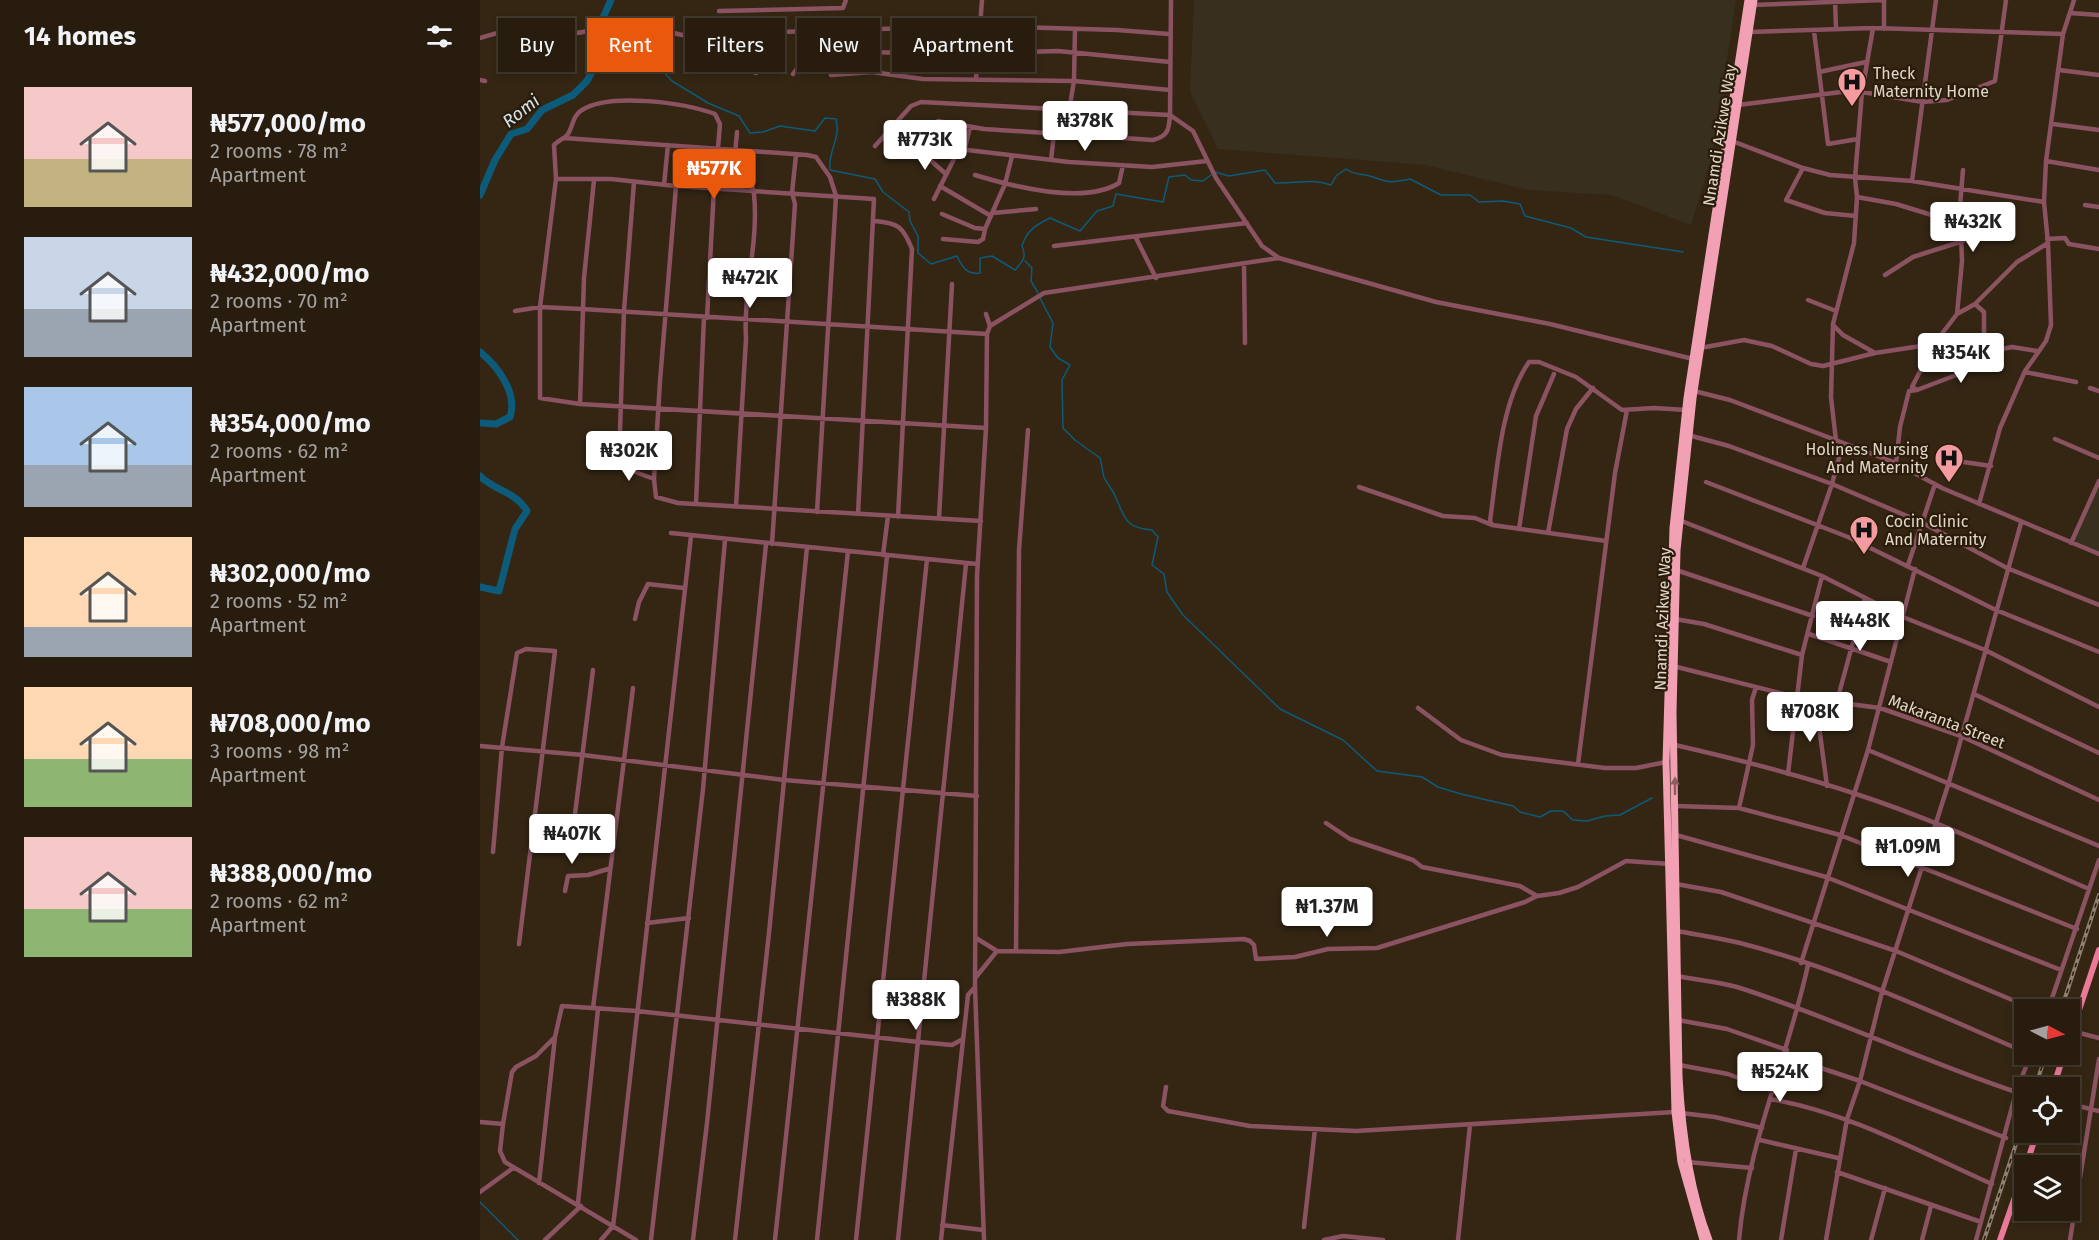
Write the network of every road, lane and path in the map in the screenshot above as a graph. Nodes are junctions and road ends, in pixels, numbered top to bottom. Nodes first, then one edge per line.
1 (846, 0) edge
2 (982, 0) edge
3 (1171, 0) edge
4 (1884, 0) edge
5 (1936, 0) edge
6 (2006, 0) edge
7 (2073, 0) edge
8 (1835, 1) edge
9 (1751, 2) edge
10 (719, 11) dead end
11 (2070, 13) junction
12 (2099, 15) edge
13 (980, 18) edge
14 (892, 28) edge
15 (1035, 28) edge
16 (1836, 28) junction
17 (1874, 28) junction
18 (1075, 29) junction
19 (1884, 29) junction
20 (1814, 31) junction
21 (587, 32) edge
22 (785, 32) edge
23 (1749, 32) junction
24 (1931, 32) junction
25 (2002, 33) junction
26 (1170, 34) junction
27 (2063, 34) junction
28 (480, 38) edge
29 (892, 52) edge
30 (1035, 52) edge
31 (1075, 55) junction
32 (1170, 62) junction
33 (1866, 62) junction
34 (2059, 70) junction
35 (976, 72) edge
36 (1819, 72) junction
37 (793, 74) dead end
38 (831, 75) dead end
39 (2099, 75) edge
40 (975, 79) junction
41 (1074, 81) junction
42 (1170, 90) junction
43 (1862, 92) junction
44 (1822, 95) junction
45 (1923, 102) junction
46 (1738, 105) junction
47 (1069, 108) junction
48 (1170, 116) junction
49 (938, 121) dead end
50 (2053, 124) junction
51 (970, 127) junction
52 (2099, 130) edge
53 (737, 132) dead end
54 (1054, 134) junction
55 (924, 135) dead end
56 (1065, 135) junction
57 (564, 138) junction
58 (1858, 139) junction
59 (1732, 141) junction
60 (668, 145) junction
61 (875, 146) dead end
62 (718, 148) junction
63 (735, 150) junction
64 (955, 151) junction
65 (914, 152) dead end
66 (964, 152) junction
67 (796, 155) junction
68 (1012, 156) junction
69 (1051, 160) junction
70 (1206, 161) junction
71 (2046, 161) junction
72 (1123, 165) junction
73 (1803, 168) junction
74 (1963, 170) dead end
75 (2099, 170) edge
76 (946, 174) junction
77 (975, 176) dead end
78 (1855, 177) junction
79 (556, 179) junction
80 (594, 180) junction
81 (1912, 181) junction
82 (634, 182) junction
83 (664, 184) junction
84 (1005, 184) junction
85 (676, 186) junction
86 (940, 186) junction
87 (714, 188) junction
88 (1961, 190) junction
89 (753, 192) junction
90 (792, 193) junction
91 (836, 196) junction
92 (1857, 198) junction
93 (934, 199) dead end
94 (2044, 202) junction
95 (2085, 205) dead end
96 (2099, 207) edge
97 (1036, 209) dead end
98 (942, 214) dead end
99 (992, 214) junction
100 (1856, 216) junction
101 (875, 221) junction
102 (1247, 223) junction
103 (1961, 224) junction
104 (985, 229) junction
105 (1136, 237) junction
106 (943, 239) dead end
107 (1962, 241) junction
108 (2048, 241) junction
109 (1054, 246) dead end
110 (2099, 249) edge
111 (1280, 258) junction
112 (1244, 264) junction
113 (1886, 275) dead end
114 (1156, 278) junction
115 (952, 284) dead end
116 (1808, 300) dead end
117 (1975, 304) junction
118 (540, 307) junction
119 (582, 309) junction
120 (515, 311) dead end
121 (624, 311) junction
122 (1836, 311) junction
123 (666, 314) junction
124 (986, 314) dead end
125 (1958, 314) junction
126 (705, 318) junction
127 (745, 320) junction
128 (788, 323) junction
129 (1833, 324) junction
130 (829, 325) junction
131 (990, 326) junction
132 (868, 327) junction
133 (909, 330) junction
134 (949, 332) junction
135 (987, 334) junction
136 (1245, 343) dead end
137 (1936, 343) junction
138 (1700, 348) junction
139 (2037, 351) junction
140 (1875, 353) junction
141 (1981, 353) junction
142 (1693, 359) junction
143 (1833, 364) junction
144 (2025, 372) junction
145 (1554, 374) dead end
146 (2076, 382) dead end
147 (1593, 388) junction
148 (2090, 388) dead end
149 (1694, 390) junction
150 (1917, 390) junction
151 (2099, 391) edge
152 (580, 404) junction
153 (620, 405) junction
154 (660, 407) junction
155 (700, 409) junction
156 (1627, 410) junction
157 (1686, 410) junction
158 (742, 412) junction
159 (780, 415) junction
160 (823, 418) junction
161 (864, 420) junction
162 (904, 423) junction
163 (945, 425) junction
164 (986, 428) junction
165 (1028, 430) dead end
166 (1688, 435) junction
167 (2055, 440) dead end
168 (1836, 441) junction
169 (1843, 444) junction
170 (2099, 458) edge
171 (1950, 460) dead end
172 (1896, 463) junction
173 (1991, 466) junction
174 (654, 479) junction
175 (2099, 481) edge
176 (1706, 482) dead end
177 (1832, 484) junction
178 (1935, 484) junction
179 (1359, 487) dead end
180 (696, 503) junction
181 (1979, 504) junction
182 (736, 506) junction
183 (775, 509) junction
184 (817, 512) junction
185 (858, 514) junction
186 (888, 516) junction
187 (898, 517) junction
188 (939, 518) junction
189 (981, 520) junction
190 (1679, 520) junction
191 (1921, 522) junction
192 (2021, 523) junction
193 (1492, 525) junction
194 (1819, 526) junction
195 (1519, 529) junction
196 (671, 532) dead end
197 (1548, 533) junction
198 (691, 536) junction
199 (725, 540) junction
200 (733, 541) junction
201 (1606, 541) junction
202 (2071, 543) junction
203 (769, 544) junction
204 (807, 547) junction
205 (848, 551) junction
206 (724, 553) junction
207 (2099, 554) edge
208 (885, 556) junction
209 (927, 559) junction
210 (966, 564) junction
211 (977, 564) junction
212 (1908, 565) junction
213 (1803, 568) junction
214 (2007, 568) junction
215 (1915, 569) junction
216 (1676, 570) junction
217 (1822, 576) junction
218 (684, 588) junction
219 (1865, 598) junction
220 (2099, 605) edge
221 (1996, 610) junction
222 (1813, 616) junction
223 (1903, 617) junction
224 (635, 619) dead end
225 (1674, 619) junction
226 (1809, 634) junction
227 (1850, 647) junction
228 (1985, 650) junction
229 (2099, 652) edge
230 (1802, 655) junction
231 (1891, 662) junction
232 (1673, 666) junction
233 (593, 670) dead end
234 (1756, 687) junction
235 (633, 688) dead end
236 (1974, 694) junction
237 (1796, 697) junction
238 (1821, 699) junction
239 (1837, 702) junction
240 (2099, 707) edge
241 (1418, 708) dead end
242 (1880, 708) junction
243 (1960, 736) junction
244 (1675, 745) junction
245 (480, 746) edge
246 (502, 747) junction
247 (1868, 750) junction
248 (542, 752) junction
249 (2099, 753) edge
250 (583, 755) junction
251 (625, 760) junction
252 (1666, 762) junction
253 (1749, 763) junction
254 (1578, 764) junction
255 (664, 765) junction
256 (703, 770) junction
257 (743, 774) junction
258 (1788, 774) junction
259 (784, 780) junction
260 (1949, 782) junction
261 (824, 783) junction
262 (864, 785) junction
263 (1827, 786) junction
264 (903, 789) junction
265 (944, 793) junction
266 (1855, 793) junction
267 (977, 796) junction
268 (2099, 800) edge
269 (1676, 806) junction
270 (1739, 808) junction
271 (575, 814) dead end
272 (1326, 823) dead end
273 (1936, 823) junction
274 (1676, 835) junction
275 (1840, 835) junction
276 (2099, 846) edge
277 (493, 852) dead end
278 (2099, 860) edge
279 (1670, 864) junction
280 (1923, 866) junction
281 (608, 869) junction
282 (1826, 877) junction
283 (1676, 884) junction
284 (2089, 889) junction
285 (565, 891) dead end
286 (1537, 896) junction
287 (1910, 909) junction
288 (688, 918) junction
289 (647, 922) junction
290 (1812, 922) junction
291 (2077, 928) junction
292 (1677, 931) junction
293 (976, 938) junction
294 (519, 944) dead end
295 (997, 951) junction
296 (1016, 951) junction
297 (1896, 951) junction
298 (2099, 952) edge
299 (1801, 963) junction
300 (1808, 965) junction
301 (2061, 970) junction
302 (1678, 976) junction
303 (975, 978) junction
304 (975, 987) junction
305 (1882, 992) junction
306 (2052, 999) edge
307 (2014, 1001) edge
308 (595, 1008) junction
309 (2080, 1008) edge
310 (1799, 1009) junction
311 (637, 1011) junction
312 (678, 1016) junction
313 (1678, 1020) junction
314 (716, 1021) junction
315 (758, 1025) junction
316 (797, 1031) junction
317 (838, 1034) junction
318 (1869, 1035) junction
319 (2080, 1035) edge
320 (878, 1036) junction
321 (555, 1037) junction
322 (2099, 1038) edge
323 (963, 1039) junction
324 (919, 1042) junction
325 (952, 1045) junction
326 (2014, 1047) edge
327 (961, 1053) junction
328 (1786, 1053) junction
329 (2099, 1059) edge
330 (1679, 1065) junction
331 (1860, 1081) junction
332 (1166, 1087) dead end
333 (1773, 1091) junction
334 (2014, 1091) edge
335 (1770, 1099) junction
336 (2014, 1101) edge
337 (2080, 1106) edge
338 (2091, 1109) junction
339 (2099, 1111) edge
340 (1678, 1112) junction
341 (1846, 1119) junction
342 (480, 1122) edge
343 (503, 1124) junction
344 (1470, 1125) junction
345 (1762, 1128) junction
346 (1315, 1129) junction
347 (2006, 1138) junction
348 (1760, 1140) junction
349 (1796, 1149) junction
350 (1839, 1158) junction
351 (1688, 1162) junction
352 (513, 1168) junction
353 (1752, 1168) junction
354 (1837, 1172) junction
355 (539, 1183) junction
356 (1992, 1184) junction
357 (1885, 1188) junction
358 (480, 1192) edge
359 (2014, 1199) edge
360 (580, 1205) junction
361 (1931, 1206) junction
362 (1980, 1222) junction
363 (942, 1225) junction
364 (613, 1226) junction
365 (1304, 1227) dead end
366 (983, 1230) junction
367 (1316, 1238) dead end
368 (545, 1240) edge
369 (601, 1240) edge
370 (636, 1240) edge
371 (651, 1240) edge
372 (693, 1240) edge
373 (735, 1240) edge
374 (775, 1240) edge
375 (817, 1240) edge
376 (856, 1240) edge
377 (898, 1240) edge
378 (941, 1240) edge
379 (984, 1240) edge
380 (1324, 1240) edge
381 (1383, 1240) edge
382 (1458, 1240) edge
383 (1703, 1240) edge
384 (1709, 1240) edge
385 (1739, 1240) edge
386 (1780, 1240) edge
387 (1826, 1240) edge
388 (1871, 1240) edge
389 (1922, 1240) edge
390 (1976, 1240) edge
391 (2000, 1240) edge
392 (2070, 1240) edge

1 - 10 street
2 - 13 street
3 - 26 street
4 - 8 street
4 - 19 street
5 - 24 street
6 - 25 street
7 - 11 street
8 - 9 street
8 - 16 street
9 - 23 highway, Nnamdi Azikwe Way
9 - 142 highway, Nnamdi Azikwe Way
11 - 12 street
11 - 27 street
14 - 22 street
15 - 18 street
16 - 17 street
16 - 20 street
17 - 19 street
17 - 33 street
18 - 26 street
18 - 31 street
19 - 24 street
20 - 23 street
20 - 36 street
21 - 28 street
23 - 46 highway, Nnamdi Azikwe Way
24 - 25 street
24 - 45 street
25 - 27 street
25 - 45 street
26 - 32 street
27 - 34 street
29 - 37 street
30 - 31 street
31 - 32 street
31 - 41 street
32 - 42 street
33 - 36 street
33 - 43 street
34 - 39 street
34 - 50 street
35 - 40 street
36 - 44 street
38 - 40 street
40 - 41 street
41 - 42 street
41 - 47 street
42 - 48 street
43 - 44 street
43 - 45 street
43 - 58 street
44 - 46 street
44 - 58 street
45 - 81 street
46 - 59 highway, Nnamdi Azikwe Way
47 - 48 street
47 - 56 street
47 - 61 street
48 - 56 street
48 - 70 street
49 - 51 street
50 - 52 street
50 - 71 street
51 - 54 street
51 - 66 street
53 - 63 street
54 - 56 street
54 - 69 street
55 - 64 street
57 - 60 street
57 - 62 street
57 - 79 street
58 - 78 street
59 - 73 street
59 - 138 highway, Nnamdi Azikwe Way
60 - 62 street
60 - 83 street
62 - 63 street
63 - 67 street
63 - 89 street
64 - 66 street
64 - 76 street
65 - 76 street
66 - 68 street
67 - 90 street
67 - 91 street
68 - 69 street
68 - 84 street
69 - 72 street
70 - 72 street
70 - 102 street
71 - 75 street
71 - 94 street
72 - 84 street
73 - 78 street
73 - 100 street
74 - 88 street
76 - 86 street
77 - 84 street
78 - 81 street
78 - 92 street
79 - 80 street
79 - 118 street
80 - 82 street
80 - 119 street
81 - 88 street
82 - 83 street
82 - 121 street
83 - 85 street
84 - 99 street
85 - 87 street
85 - 123 street
86 - 93 street
86 - 99 street
87 - 89 street
87 - 126 street
88 - 94 street
88 - 103 street
89 - 90 street
89 - 127 street
90 - 91 street
90 - 128 street
91 - 101 street
91 - 130 street
92 - 100 street
92 - 103 street
94 - 108 street
95 - 96 street
97 - 99 street
98 - 104 street
99 - 104 street
100 - 122 street
101 - 132 street
101 - 133 street
102 - 105 street
102 - 111 street
103 - 107 street
104 - 106 street
105 - 109 street
105 - 114 street
107 - 113 street
107 - 125 street
108 - 110 street
108 - 117 street
108 - 139 street
111 - 112 street
111 - 142 street
112 - 114 street
112 - 136 street
114 - 131 street
115 - 134 street
116 - 122 street
117 - 125 street
117 - 141 street
118 - 119 street
118 - 120 street
118 - 152 street
119 - 121 street
119 - 152 street
121 - 123 street
121 - 153 street
122 - 129 street
123 - 126 street
123 - 154 street
124 - 131 street
125 - 137 street
126 - 127 street
126 - 155 street
127 - 128 street
127 - 158 street
128 - 130 street
128 - 159 street
129 - 140 street
129 - 143 street
130 - 132 street
130 - 160 street
131 - 135 street
132 - 133 street
132 - 161 street
133 - 134 street
133 - 162 street
134 - 135 street
134 - 163 street
135 - 164 street
137 - 140 street
137 - 141 street
137 - 150 street
138 - 143 street
138 - 149 highway, Nnamdi Azikwe Way
139 - 141 street
139 - 144 street
140 - 143 street
141 - 150 street
142 - 157 highway, Nnamdi Azikwe Way
143 - 168 street
144 - 146 street
144 - 173 street
145 - 195 street
147 - 156 street
147 - 193 street
147 - 197 street
148 - 151 street
149 - 166 highway, Nnamdi Azikwe Way
149 - 168 street
150 - 172 street
152 - 153 street
153 - 154 street
153 - 174 street
154 - 155 street
154 - 174 street
155 - 158 street
155 - 180 street
156 - 157 street
156 - 201 street
157 - 252 highway, Nnamdi Azikwe Way
158 - 159 street
158 - 182 street
159 - 160 street
159 - 183 street
160 - 161 street
160 - 184 street
161 - 162 street
161 - 185 street
162 - 163 street
162 - 187 street
163 - 164 street
163 - 188 street
164 - 189 street
165 - 296 street
166 - 177 street
166 - 190 highway, Nnamdi Azikwe Way
167 - 170 street
168 - 169 street
169 - 172 street
169 - 177 street
171 - 173 street
172 - 178 street
173 - 181 street
174 - 180 street
175 - 202 street
176 - 194 street
177 - 191 street
177 - 194 street
178 - 181 street
178 - 191 street
179 - 193 street
180 - 182 street
181 - 192 street
182 - 183 street
183 - 184 street
183 - 203 street
184 - 185 street
185 - 186 street
186 - 187 street
186 - 208 street
187 - 188 street
188 - 189 street
189 - 211 street
190 - 213 street
190 - 216 highway, Nnamdi Azikwe Way
191 - 212 street
191 - 214 street
192 - 202 street
192 - 214 street
193 - 195 street
194 - 212 street
194 - 213 street
195 - 197 street
196 - 198 street
197 - 201 street
198 - 199 street
198 - 218 street
199 - 200 street
199 - 206 street
200 - 203 street
200 - 206 street
201 - 254 street
202 - 207 street
203 - 204 street
203 - 257 street
204 - 205 street
204 - 259 street
205 - 208 street
205 - 261 street
206 - 256 street
208 - 209 street
208 - 262 street
209 - 210 street
209 - 264 street
210 - 211 street
210 - 265 street
211 - 267 street
212 - 215 street
213 - 217 street
214 - 220 street
214 - 221 street
215 - 221 street
215 - 223 street
216 - 222 street
216 - 225 highway, Nnamdi Azikwe Way
217 - 219 street
217 - 222 street
218 - 224 street
218 - 255 street
219 - 223 street
219 - 227 street
221 - 228 street
221 - 229 street
222 - 226 street
223 - 228 street
223 - 231 street
225 - 230 street
225 - 232 highway, Nnamdi Azikwe Way
226 - 227 street
226 - 230 street
227 - 231 street
227 - 239 street
228 - 236 street
228 - 240 street
230 - 237 street
231 - 242 street
232 - 234 street, Makaranta Street
232 - 244 highway, Nnamdi Azikwe Way
233 - 250 street
234 - 237 street, Makaranta Street
234 - 253 street
235 - 251 street
236 - 243 street
236 - 249 street
237 - 238 street, Makaranta Street
237 - 258 street
238 - 239 street, Makaranta Street
238 - 263 street
239 - 242 street, Makaranta Street
241 - 254 street
242 - 243 street, Makaranta Street
242 - 247 street
243 - 260 street
243 - 268 street, Makaranta Street
244 - 253 street
269 -> 244 highway, Nnamdi Azikwe Way
245 - 246 street
246 - 248 street
246 - 248 street
246 - 277 street
247 - 260 street
247 - 266 street
248 - 250 street
248 - 294 street
250 - 251 street
250 - 271 street
251 - 255 street
251 - 281 street
252 - 254 street
252 - 279 highway, Nnamdi Azikwe Way
253 - 258 street
253 - 270 street
255 - 256 street
255 - 289 street
256 - 257 street
256 - 288 street
257 - 259 street
257 - 314 street
258 - 263 street
259 - 261 street
259 - 315 street
260 - 273 street
260 - 276 street
261 - 262 street
261 - 316 street
262 - 264 street
262 - 317 street
263 - 266 street
264 - 265 street
264 - 320 street
265 - 267 street
265 - 324 street
266 - 273 street
266 - 275 street
267 - 293 street
269 - 270 street
269 - 274 highway, Nnamdi Azikwe Way
270 - 275 street
272 - 286 street
273 - 280 street
273 - 284 street
274 - 282 street
274 - 283 highway, Nnamdi Azikwe Way
275 - 280 street
275 - 282 street
278 - 284 street
279 - 286 street
279 - 340 highway, Nnamdi Azikwe Way
280 - 287 street
280 - 291 street
281 - 285 street
281 - 308 street
282 - 287 street
282 - 290 street
283 - 290 street
283 - 292 highway, Nnamdi Azikwe Way
284 - 291 street
286 - 296 street
287 - 297 street
287 - 301 street
288 - 289 street
288 - 312 street
289 - 311 street
290 - 297 street
290 - 299 street
291 - 301 street
292 - 299 street
292 - 302 highway, Nnamdi Azikwe Way
293 - 295 street
293 - 303 street
295 - 296 street
295 - 303 street
297 - 305 street
297 - 307 street
298 - 309 main road
299 - 300 street
300 - 305 street
300 - 310 street
301 - 306 street
302 - 310 street
302 - 313 highway, Nnamdi Azikwe Way
303 - 304 street
304 - 323 street
304 - 366 street
305 - 318 street
305 - 326 street
308 - 311 street
308 - 321 street
308 - 360 street
310 - 318 street
310 - 328 street
311 - 312 street
311 - 364 street
312 - 314 street
312 - 371 street
313 - 328 street
313 - 330 highway, Nnamdi Azikwe Way
314 - 315 street
314 - 372 street
315 - 316 street
315 - 373 street
316 - 317 street
316 - 374 street
317 - 320 street
317 - 375 street
318 - 331 street
318 - 334 street
319 - 322 street
320 - 324 street
320 - 376 street
321 - 343 street
321 - 355 street
323 - 325 street
323 - 327 street
324 - 325 street
324 - 377 street
325 - 327 street
327 - 363 street
328 - 331 street
328 - 333 street
329 - 338 street
330 - 333 street
330 - 340 highway, Nnamdi Azikwe Way
331 - 341 street
331 - 347 street
332 - 346 street
333 - 335 street
335 - 341 street
335 - 345 street
336 - 347 street
337 - 338 street
338 - 339 street
338 - 392 street
340 - 344 street
340 - 345 street
340 - 351 highway, Nnamdi Azikwe Way
340 - 383 highway, Nnamdi Azikwe Way
341 - 350 street
341 - 356 street
342 - 343 street
343 - 352 street
344 - 346 street
344 - 382 street
345 - 348 street
346 - 365 street
347 - 356 street
348 - 349 street
348 - 353 street
349 - 350 street
349 - 386 street
350 - 354 street
351 - 353 street
351 - 384 highway, Nnamdi Azikwe Way
352 - 355 street
352 - 358 street
353 - 385 street
354 - 357 street
354 - 387 street
355 - 360 street
356 - 362 street
357 - 361 street
357 - 388 street
359 - 391 main road
360 - 364 street
360 - 368 street
361 - 362 street
361 - 389 street
362 - 390 street
363 - 366 street
363 - 378 street
364 - 369 street
364 - 370 street
366 - 379 street
367 - 380 street
380 - 381 street

